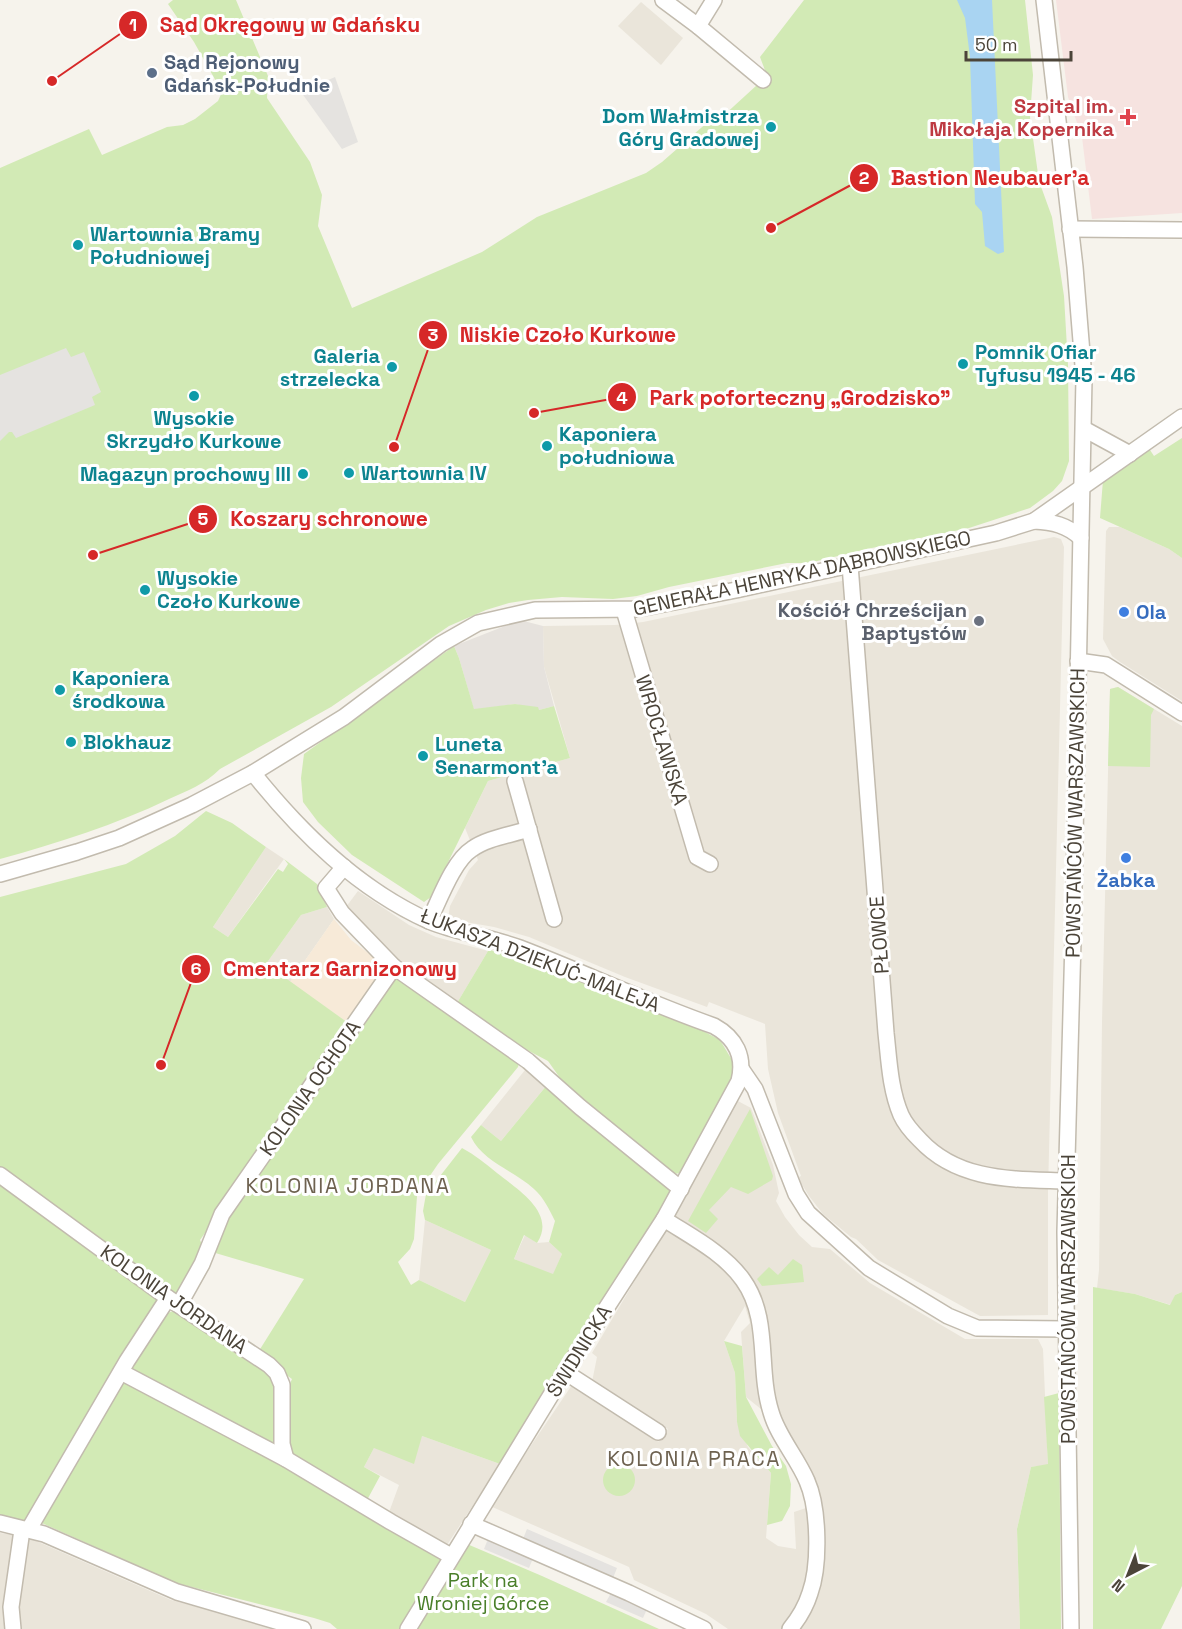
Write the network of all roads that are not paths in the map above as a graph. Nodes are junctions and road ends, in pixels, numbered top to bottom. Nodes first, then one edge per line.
1 (663, 0) edge
2 (714, 0) edge
3 (1044, 0) edge
4 (698, 26) junction
5 (763, 80) dead end
6 (1070, 229) junction
7 (1182, 230) edge
8 (1182, 417) edge
9 (1084, 429) junction
10 (1130, 454) junction
11 (1082, 487) junction
12 (1034, 521) junction
13 (1081, 538) junction
14 (850, 565) junction
15 (624, 610) junction
16 (1078, 660) junction
17 (1182, 713) edge
18 (253, 773) junction
19 (515, 781) dead end
20 (529, 830) junction
21 (710, 864) dead end
22 (344, 867) junction
23 (0, 874) edge
24 (554, 919) dead end
25 (429, 921) junction
26 (394, 968) junction
27 (742, 1070) junction
28 (0, 1175) edge
29 (1066, 1181) junction
30 (681, 1189) junction
31 (664, 1219) junction
32 (174, 1301) junction
33 (1066, 1329) junction
34 (121, 1372) junction
35 (565, 1372) junction
36 (658, 1432) dead end
37 (286, 1458) junction
38 (0, 1523) edge
39 (471, 1524) junction
40 (26, 1529) junction
41 (451, 1556) junction
42 (8, 1621) edge
43 (303, 1629) edge
44 (408, 1629) edge
45 (704, 1629) edge
46 (790, 1629) edge
47 (1071, 1629) edge

1 - 4 street
2 - 4 street
3 - 6 street, POWSTAŃCÓW WARSZAWSKICH
4 - 5 street
6 - 7 street
6 - 9 street, POWSTAŃCÓW WARSZAWSKICH
8 - 10 street, GENERAŁA HENRYKA DĄBROWSKIEGO
9 - 10 street
9 - 11 street, POWSTAŃCÓW WARSZAWSKICH
10 - 11 street, GENERAŁA HENRYKA DĄBROWSKIEGO
11 - 12 street, GENERAŁA HENRYKA DĄBROWSKIEGO
11 - 13 street, POWSTAŃCÓW WARSZAWSKICH
12 - 13 street
12 - 14 street, GENERAŁA HENRYKA DĄBROWSKIEGO
13 - 16 street, POWSTAŃCÓW WARSZAWSKICH
14 - 15 street, GENERAŁA HENRYKA DĄBROWSKIEGO
14 - 29 street, PŁOWCE
15 - 18 street, GENERAŁA HENRYKA DĄBROWSKIEGO
15 - 21 street, WROCŁAWSKA
16 - 17 street
16 - 29 street, POWSTAŃCÓW WARSZAWSKICH
18 - 22 street, ŁUKASZA DZIEKUĆ-MALEJA
18 - 23 street, GENERAŁA HENRYKA DĄBROWSKIEGO
19 - 20 street
20 - 24 street
20 - 25 street
22 - 25 street, ŁUKASZA DZIEKUĆ-MALEJA
22 - 26 street
25 - 27 street, ŁUKASZA DZIEKUĆ-MALEJA
26 - 30 street
26 - 32 street, KOLONIA OCHOTA
27 - 30 street, ŚWIDNICKA
27 - 33 street, ŁUKASZA DZIEKUĆ-MALEJA
28 - 32 street, KOLONIA JORDANA
29 - 33 street, POWSTAŃCÓW WARSZAWSKICH
30 - 31 street, ŚWIDNICKA
31 - 35 street, ŚWIDNICKA
31 - 46 street
32 - 34 street, KOLONIA OCHOTA
32 - 37 street, KOLONIA JORDANA
33 - 47 street, POWSTAŃCÓW WARSZAWSKICH
34 - 37 street
34 - 40 street
35 - 36 street
35 - 39 street, ŚWIDNICKA
37 - 41 street
38 - 40 street
39 - 41 street, ŚWIDNICKA
39 - 45 street
40 - 42 street
40 - 43 street
41 - 44 street, ŚWIDNICKA

